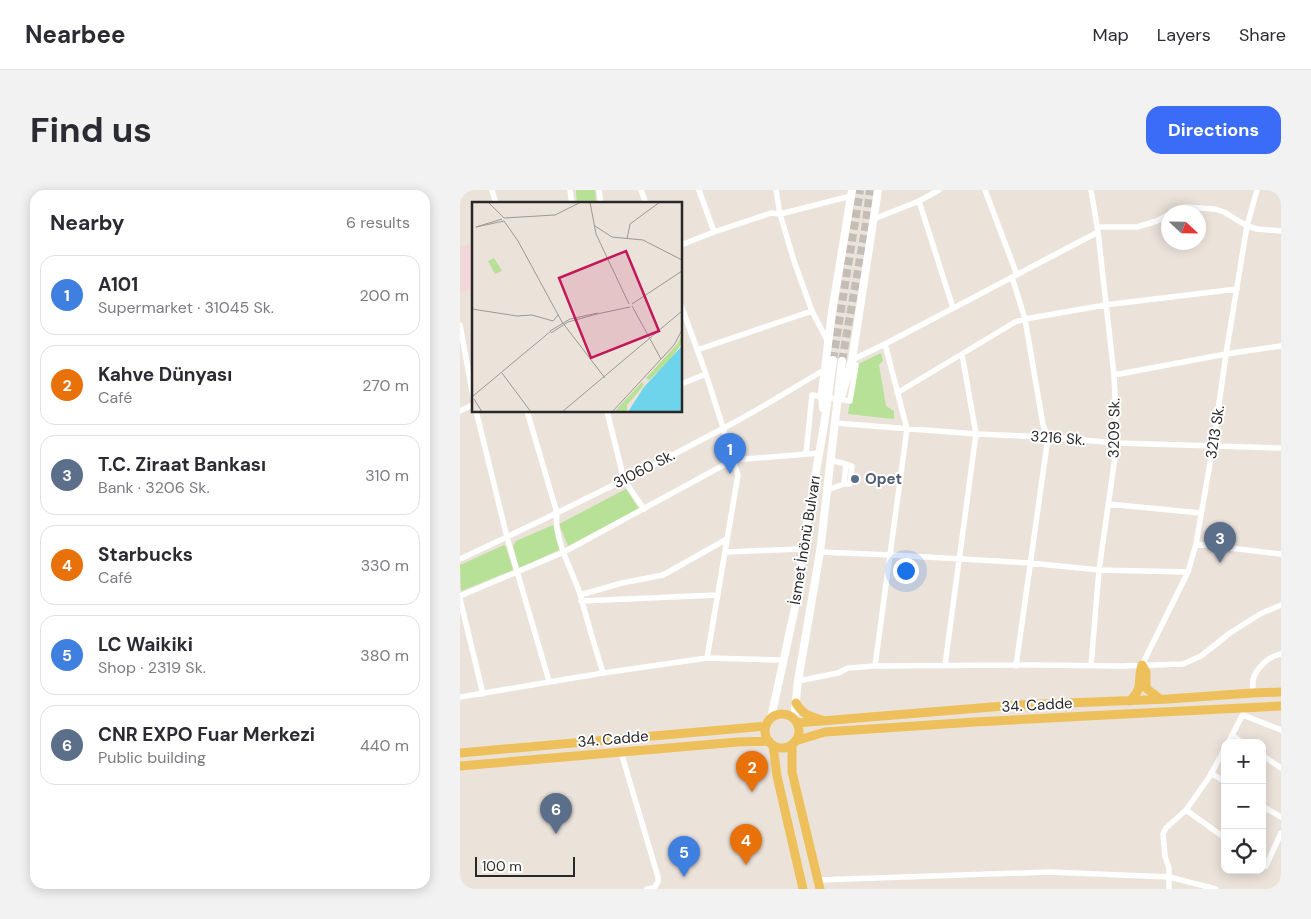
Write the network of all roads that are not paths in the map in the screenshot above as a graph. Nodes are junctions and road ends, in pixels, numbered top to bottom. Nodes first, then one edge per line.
1 (641, 190) edge
2 (699, 190) edge
3 (776, 190) edge
4 (878, 190) edge
5 (939, 190) edge
6 (985, 190) edge
7 (1091, 190) edge
8 (1257, 190) edge
9 (852, 193) edge
10 (919, 201) junction
11 (645, 202) edge
12 (1206, 208) edge
13 (780, 214) junction
14 (874, 219) junction
15 (1161, 219) edge
16 (1247, 226) junction
17 (1098, 230) junction
18 (1281, 231) edge
19 (714, 232) junction
20 (682, 245) edge
21 (1014, 276) junction
22 (1237, 289) junction
23 (1106, 305) junction
24 (682, 308) edge
25 (953, 308) junction
26 (812, 311) junction
27 (1025, 319) junction
28 (460, 329) edge
29 (828, 342) junction
30 (885, 344) junction
31 (1281, 346) edge
32 (697, 350) junction
33 (962, 354) junction
34 (1226, 354) junction
35 (833, 360) tunnel mouth
36 (842, 361) tunnel mouth
37 (854, 362) junction
38 (824, 370) junction
39 (706, 374) junction
40 (1114, 375) junction
41 (682, 384) edge
42 (472, 392) edge
43 (897, 393) junction
44 (472, 404) edge
45 (460, 412) edge
46 (476, 412) edge
47 (527, 412) edge
48 (608, 412) edge
49 (835, 419) junction
50 (824, 425) junction
51 (723, 429) junction
52 (907, 429) junction
53 (976, 434) junction
54 (1048, 437) junction
55 (1117, 443) junction
56 (1214, 446) junction
57 (1281, 448) edge
58 (820, 453) junction
59 (806, 454) junction
60 (733, 460) junction
61 (830, 460) junction
62 (624, 480) junction
63 (827, 490) junction
64 (1108, 504) junction
65 (644, 509) junction
66 (557, 512) junction
67 (1201, 513) junction
68 (507, 537) junction
69 (727, 538) junction
70 (1196, 544) junction
71 (803, 549) junction
72 (564, 552) junction
73 (725, 552) junction
74 (820, 552) junction
75 (1281, 554) edge
76 (890, 555) junction
77 (460, 559) edge
78 (958, 559) junction
79 (1030, 564) junction
80 (1099, 570) junction
81 (1188, 572) junction
82 (517, 573) junction
83 (718, 596) junction
84 (460, 598) edge
85 (580, 598) junction
86 (1281, 605) edge
87 (1281, 654) edge
88 (707, 658) junction
89 (783, 660) junction
90 (945, 665) junction
91 (876, 666) junction
92 (1016, 666) junction
93 (1091, 666) junction
94 (1142, 666) junction
95 (603, 673) junction
96 (549, 681) junction
97 (798, 681) junction
98 (1143, 688) junction
99 (1281, 692) edge
100 (1252, 693) junction
101 (483, 694) junction
102 (460, 697) edge
103 (1130, 700) junction
104 (1160, 700) junction
105 (796, 703) junction
106 (1281, 706) edge
107 (1244, 712) junction
108 (795, 721) junction
109 (827, 721) junction
110 (768, 722) junction
111 (1281, 730) edge
112 (1232, 735) junction
113 (1230, 739) edge
114 (1238, 739) edge
115 (771, 743) junction
116 (793, 743) junction
117 (463, 752) edge
118 (621, 752) junction
119 (1221, 755) edge
120 (1266, 759) edge
121 (465, 765) edge
122 (1281, 768) edge
123 (460, 771) edge
124 (1211, 773) junction
125 (1221, 779) edge
126 (1266, 808) edge
127 (1186, 810) junction
128 (1281, 817) edge
129 (1281, 833) edge
130 (1221, 835) edge
131 (1266, 866) edge
132 (1169, 877) junction
133 (819, 884) edge
134 (647, 889) edge
135 (803, 889) edge
136 (1169, 889) edge
137 (1216, 889) edge

1 - 11 street
2 - 19 street
3 - 13 street
4 - 14 main road
5 - 10 street
6 - 21 street
7 - 17 street, 3209 Sk.
8 - 16 street, 3213 Sk.
9 - 13 street
9 - 29 main road
10 - 14 street
10 - 25 street
12 - 16 street
13 - 19 street
13 - 26 street
14 - 37 main road
15 - 17 street
16 - 18 street
16 - 22 street, 3213 Sk.
17 - 21 street
17 - 23 street, 3209 Sk.
19 - 20 street
21 - 25 street
21 - 27 street
22 - 23 street
22 - 34 street, 3213 Sk.
23 - 27 street
23 - 40 street, 3209 Sk.
24 - 32 street
25 - 30 street
26 - 29 street
26 - 32 street
27 - 33 street
27 - 54 street
28 - 42 street
29 - 38 main road
30 - 37 street
30 - 43 street
31 - 34 street
32 - 39 street
33 - 43 street
33 - 53 street
34 - 40 street
34 - 56 street, 3213 Sk.
35 - 50 main road, İsmet İnönü Bulvarı
36 - 49 main road, İsmet İnönü Bulvarı
37 - 49 main road
37 - 59 street
38 - 50 main road
38 - 51 street, 31060 Sk.
39 - 41 street
39 - 51 street
40 - 55 street, 3209 Sk.
43 - 52 street
44 - 45 street
46 - 68 street
47 - 66 street
48 - 62 street
49 - 52 street, 3216 Sk.
49 - 61 main road, İsmet İnönü Bulvarı
50 - 58 main road, İsmet İnönü Bulvarı
51 - 60 street
51 - 62 street, 31060 Sk.
52 - 53 street, 3216 Sk.
52 - 76 street
53 - 54 street, 3216 Sk.
53 - 78 street
54 - 55 street, 3216 Sk.
54 - 79 street
55 - 56 street, 3216 Sk.
55 - 64 street, 3209 Sk.
56 - 57 street, 3216 Sk.
56 - 67 street, 3213 Sk.
58 - 59 street
58 - 71 main road, İsmet İnönü Bulvarı
59 - 60 street
60 - 65 street
60 - 69 street
61 - 63 main road, İsmet İnönü Bulvarı
61 - 63 street
62 - 65 street
62 - 66 street, 31060 Sk.
63 - 74 main road, İsmet İnönü Bulvarı
64 - 67 street
64 - 80 street, 3209 Sk.
65 - 72 street
66 - 68 street, 31060 Sk.
66 - 72 street
67 - 70 street, 3213 Sk.
68 - 77 street, 31060 Sk.
68 - 82 street
69 - 73 street
69 - 85 street
70 - 75 street
70 - 81 street, 3213 Sk.
71 - 73 street
71 - 89 main road, İsmet İnönü Bulvarı
72 - 82 street
72 - 85 street
73 - 83 street
74 - 76 street
74 - 97 main road, İsmet İnönü Bulvarı
76 - 78 street
76 - 91 street
78 - 79 street
78 - 90 street
79 - 80 street
79 - 92 street
80 - 81 street
80 - 93 street, 3209 Sk.
81 - 94 street, 3213 Sk.
82 - 84 street
82 - 96 street
83 - 85 street
83 - 88 street
84 - 101 street
85 - 95 street
86 - 94 street
87 - 100 street
88 - 89 street
88 - 95 street
89 - 110 main road, İsmet İnönü Bulvarı
90 - 91 street
90 - 92 street
91 - 97 street
92 - 93 street
93 - 94 street
94 - 98 main road
95 - 96 street
96 - 101 street
97 - 105 main road, İsmet İnönü Bulvarı
98 - 103 main road
98 - 104 main road
99 - 100 main road, 34. Cadde
100 - 104 main road, 34. Cadde
101 - 102 street
103 - 104 main road, 34. Cadde
103 - 109 main road, 34. Cadde
105 - 108 main road, İsmet İnönü Bulvarı
105 - 109 main road
106 - 107 main road, 34. Cadde
107 - 111 street
107 - 112 street
107 - 116 main road, 34. Cadde
108 - 109 main road, 34. Cadde
108 - 110 main road
108 - 116 main road
110 - 115 main road
110 - 117 main road, 34. Cadde
112 - 113 street
112 - 114 street
115 - 116 main road
115 - 118 main road, 34. Cadde
115 - 135 main road
116 - 133 main road
118 - 121 main road, 34. Cadde
118 - 134 street
119 - 124 street
120 - 122 street
121 - 123 main road
124 - 125 street
124 - 127 street
126 - 128 street
127 - 130 street
127 - 132 street
129 - 131 street
132 - 133 street
132 - 136 street
132 - 137 street

